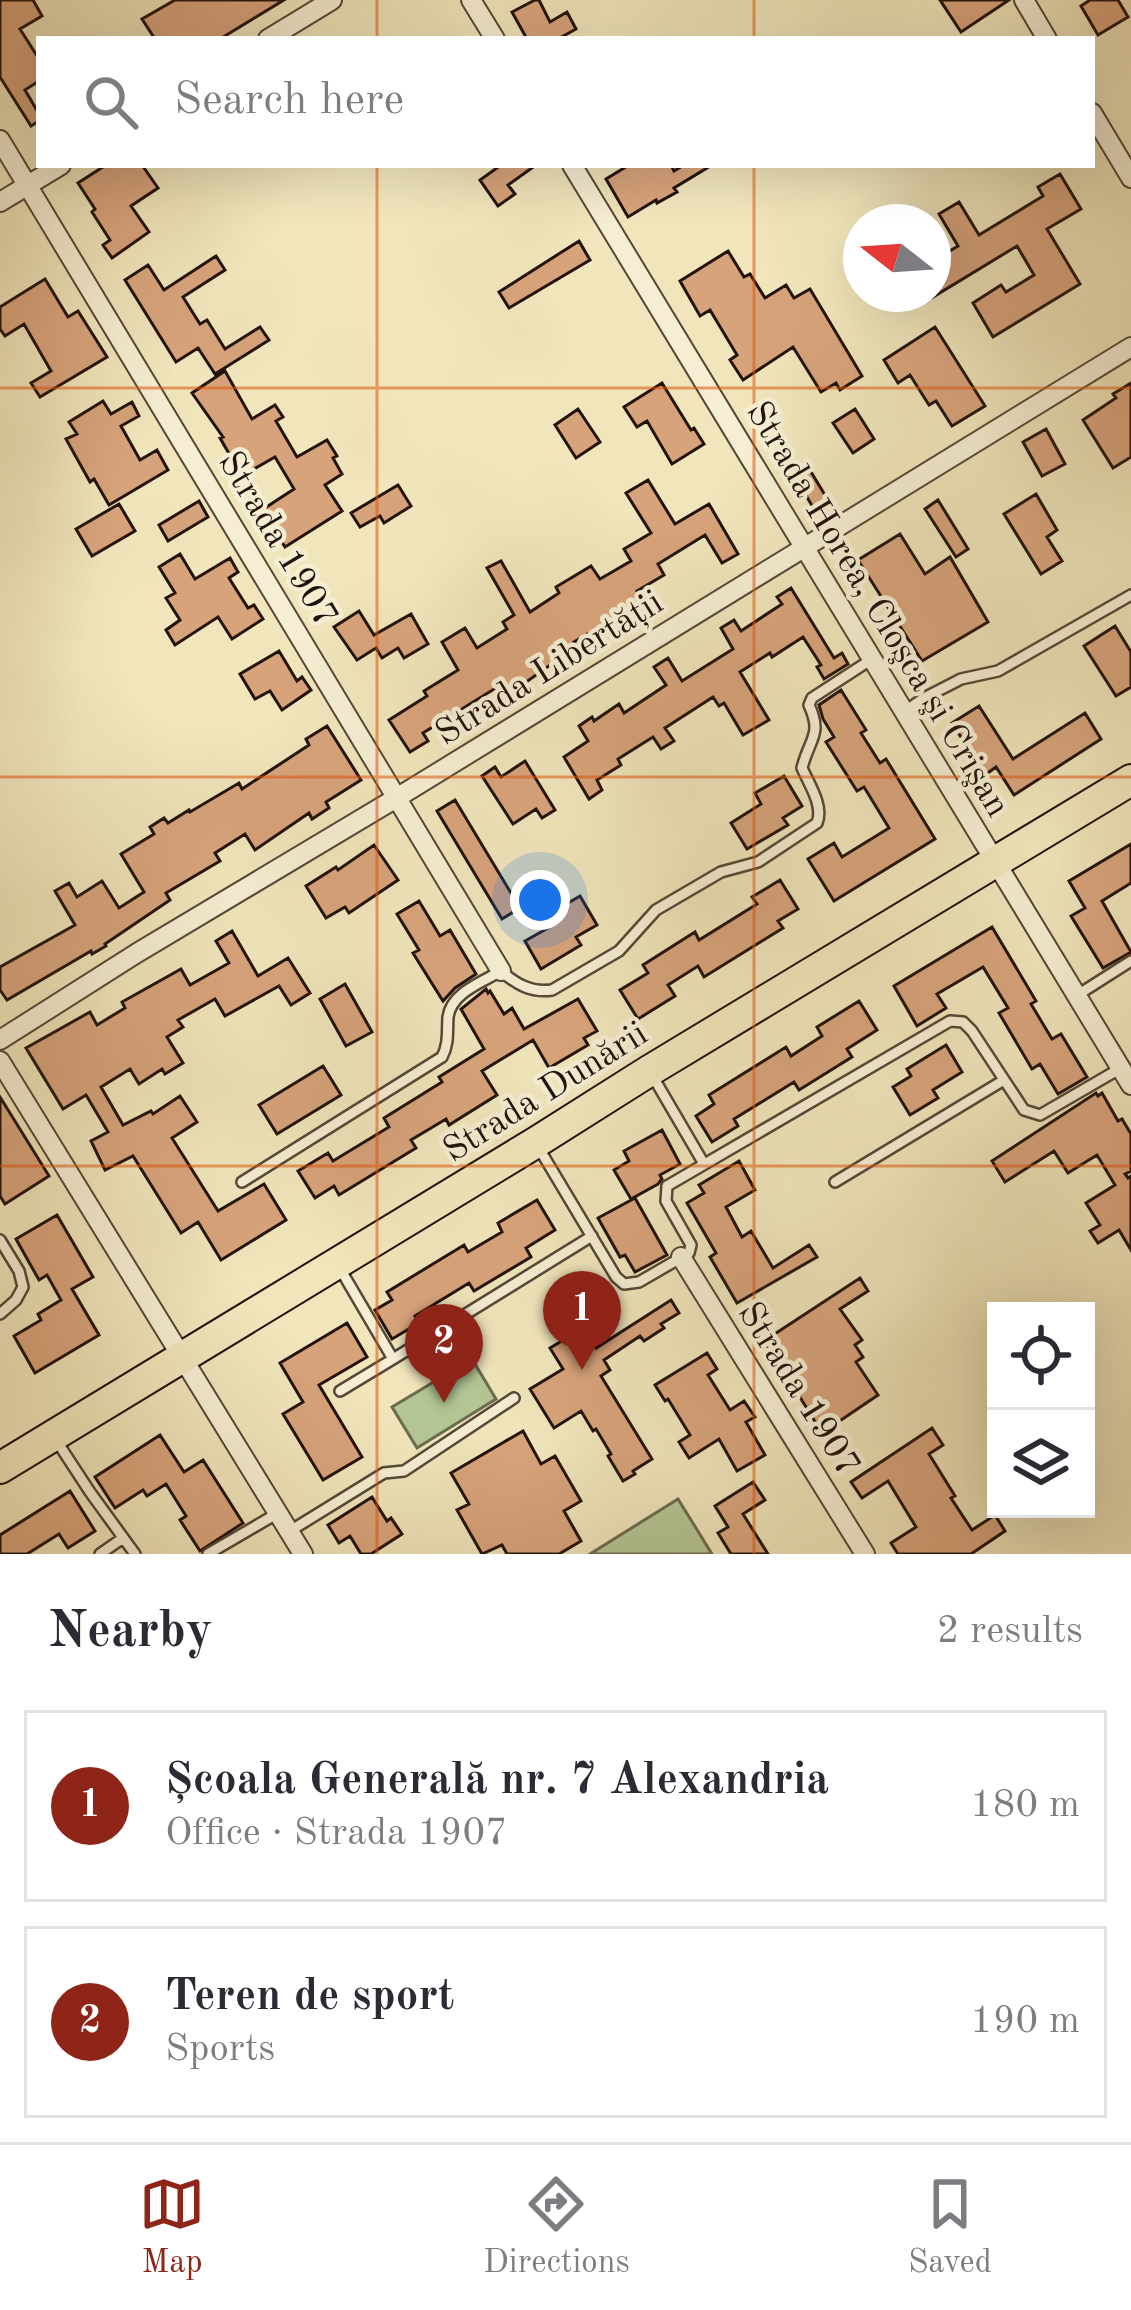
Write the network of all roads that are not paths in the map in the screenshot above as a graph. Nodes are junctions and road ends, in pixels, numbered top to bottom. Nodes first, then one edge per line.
1 (332, 0) edge
2 (471, 0) edge
3 (1024, 0) edge
4 (273, 36) edge
5 (493, 36) edge
6 (1046, 36) edge
7 (1095, 116) edge
8 (0, 140) edge
9 (1122, 147) edge
10 (56, 168) edge
11 (574, 168) edge
12 (1131, 178) edge
13 (28, 185) junction
14 (0, 202) edge
15 (1131, 347) edge
16 (804, 546) junction
17 (1131, 595) edge
18 (872, 659) junction
19 (904, 712) junction
20 (1131, 780) edge
21 (398, 797) junction
22 (995, 863) junction
23 (1131, 962) edge
24 (501, 971) junction
25 (1076, 995) junction
26 (0, 1040) edge
27 (0, 1061) edge
28 (650, 1070) junction
29 (1126, 1077) edge
30 (1004, 1080) junction
31 (536, 1143) junction
32 (704, 1163) junction
33 (242, 1182) dead end
34 (835, 1182) dead end
35 (592, 1236) junction
36 (0, 1240) edge
37 (681, 1258) junction
38 (337, 1263) junction
39 (0, 1314) edge
40 (184, 1358) junction
41 (393, 1359) junction
42 (340, 1391) dead end
43 (514, 1398) dead end
44 (53, 1436) junction
45 (0, 1468) edge
46 (278, 1513) junction
47 (290, 1532) junction
48 (123, 1538) junction
49 (100, 1554) edge
50 (135, 1554) edge
51 (208, 1554) edge
52 (303, 1554) edge
53 (865, 1554) edge

1 - 4 street
2 - 5 street
3 - 6 street
7 - 9 street
8 - 13 street, Strada 1907
9 - 12 street
10 - 13 street
11 - 16 street, Strada Horea, Cloşca şi Crişan
13 - 14 street
13 - 21 street, Strada 1907
15 - 16 street, Strada Libertății
16 - 18 street, Strada Horea, Cloşca şi Crişan
16 - 21 street, Strada Libertății
17 - 19 lane
18 - 19 street, Strada Horea, Cloşca şi Crişan
18 - 24 lane
19 - 22 street, Strada Horea, Cloşca şi Crişan
20 - 22 main road, Strada Dunării
21 - 24 street, Strada 1907
21 - 26 street, Strada Libertății
22 - 25 street, Strada Horea, Cloşca şi Crişan
22 - 28 main road, Strada Dunării
23 - 25 lane
24 - 33 lane
25 - 29 street, Strada Horea, Cloşca şi Crişan
27 - 40 street
28 - 31 main road, Strada Dunării
28 - 32 lane
29 - 30 lane
30 - 32 lane
30 - 34 lane
31 - 35 lane
31 - 38 main road, Strada Dunării
32 - 37 lane
35 - 37 lane
35 - 41 lane
36 - 39 lane
37 - 53 street, Strada 1907
38 - 40 main road, Strada Dunării
38 - 41 lane
40 - 44 main road, Strada Dunării
40 - 46 street
41 - 42 lane
43 - 47 lane
44 - 45 main road, Strada Dunării
44 - 48 lane
46 - 47 street
46 - 51 lane
47 - 52 street
48 - 49 lane
48 - 50 lane

